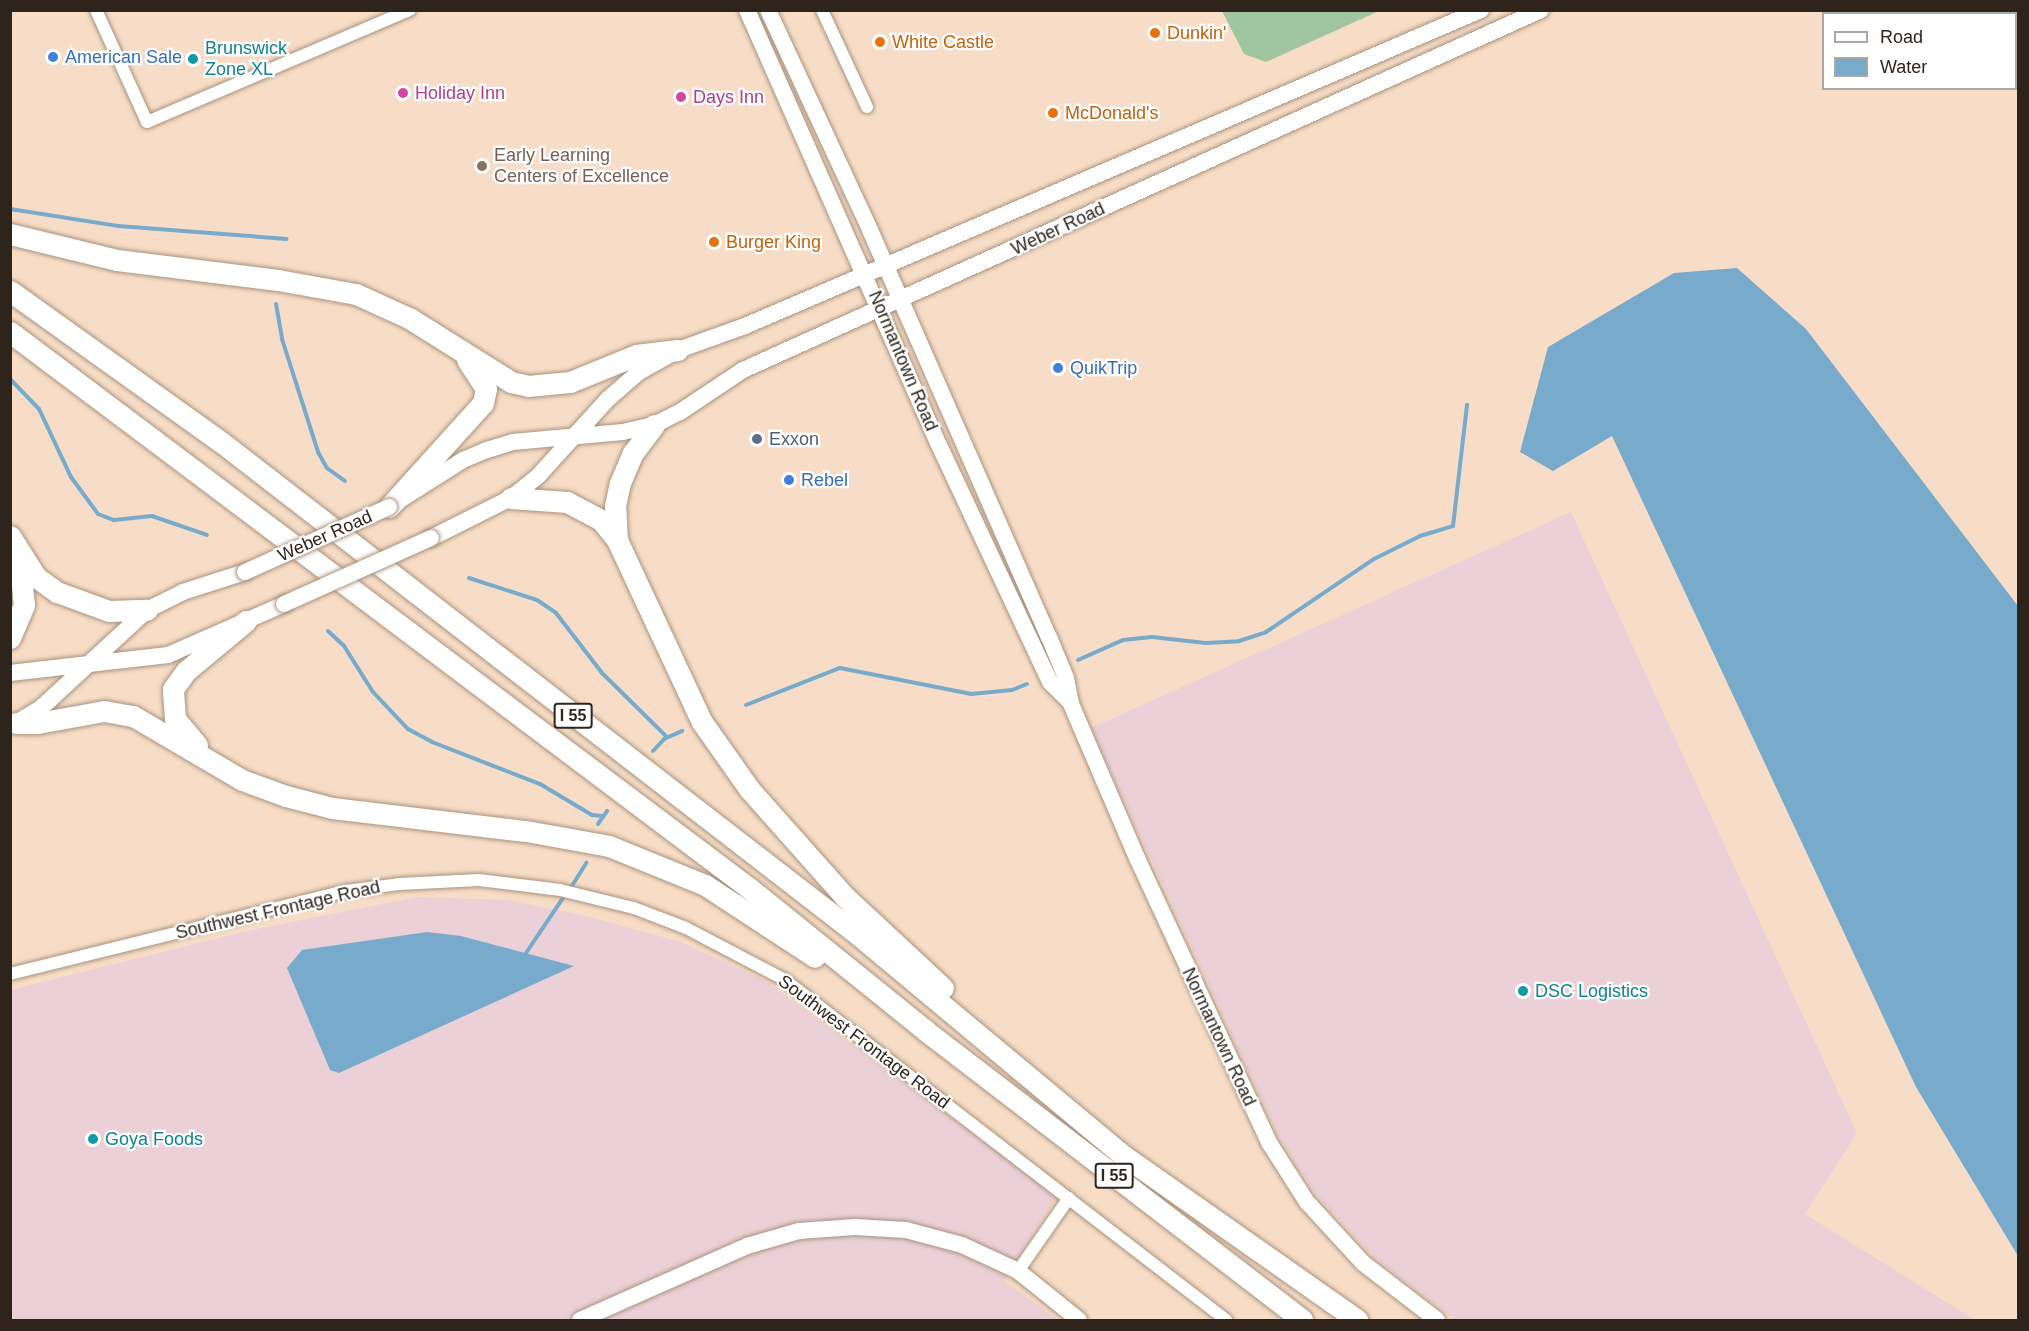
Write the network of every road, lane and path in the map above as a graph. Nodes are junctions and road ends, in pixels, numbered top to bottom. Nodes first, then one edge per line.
1 (96, 10) edge
2 (410, 10) edge
3 (747, 10) edge
4 (768, 10) edge
5 (822, 10) edge
6 (1481, 10) edge
7 (1540, 10) edge
8 (867, 107) dead end
9 (10, 234) edge
10 (886, 264) junction
11 (866, 273) junction
12 (10, 291) edge
13 (901, 300) junction
14 (881, 309) junction
15 (10, 332) edge
16 (678, 350) junction
17 (459, 351) junction
18 (654, 425) junction
19 (575, 437) junction
20 (511, 498) junction
21 (389, 507) junction
22 (617, 540) junction
23 (15, 544) edge
24 (147, 610) junction
25 (246, 621) junction
26 (10, 638) edge
27 (87, 665) junction
28 (10, 673) edge
29 (1071, 704) junction
30 (13, 724) edge
31 (212, 761) junction
32 (10, 975) edge
33 (926, 1031) junction
34 (1124, 1156) junction
35 (1069, 1198) junction
36 (1018, 1271) junction
37 (580, 1320) edge
38 (1079, 1320) edge
39 (1226, 1320) edge
40 (1302, 1320) edge
41 (1357, 1320) edge
42 (1437, 1320) edge

1 - 2 street
3 - 11 main road, Normantown Road
4 - 10 main road, Normantown Road
5 - 8 street
6 - 10 main road, Weber Road
7 - 13 main road, Weber Road
9 - 17 highway
10 - 11 main road, Weber Road
10 - 13 main road, Normantown Road
11 - 14 main road, Normantown Road
11 - 16 main road, Weber Road
12 - 34 highway, I 55
13 - 14 main road, Weber Road
13 - 29 main road, Normantown Road
14 - 18 main road, Weber Road
14 - 29 main road, Normantown Road
15 - 33 highway, I 55
16 - 17 highway
16 - 19 main road, Weber Road
17 - 21 highway
18 - 19 main road, Weber Road
18 - 22 highway
19 - 20 main road, Weber Road
19 - 21 main road, Weber Road
20 - 22 highway
20 - 25 main road, Weber Road, bridge
21 - 24 main road, Weber Road, bridge
22 - 34 highway
23 - 24 highway
23 - 26 highway
24 - 27 main road, Weber Road
25 - 27 main road, Weber Road
25 - 31 highway
27 - 28 main road, Weber Road
27 - 30 main road, Weber Road
29 - 42 main road, Normantown Road
30 - 31 highway
31 - 33 highway
32 - 35 street, Southwest Frontage Road
33 - 40 highway, I 55
34 - 41 highway, I 55
35 - 36 street
35 - 39 street, Southwest Frontage Road
36 - 37 main road
36 - 38 main road

